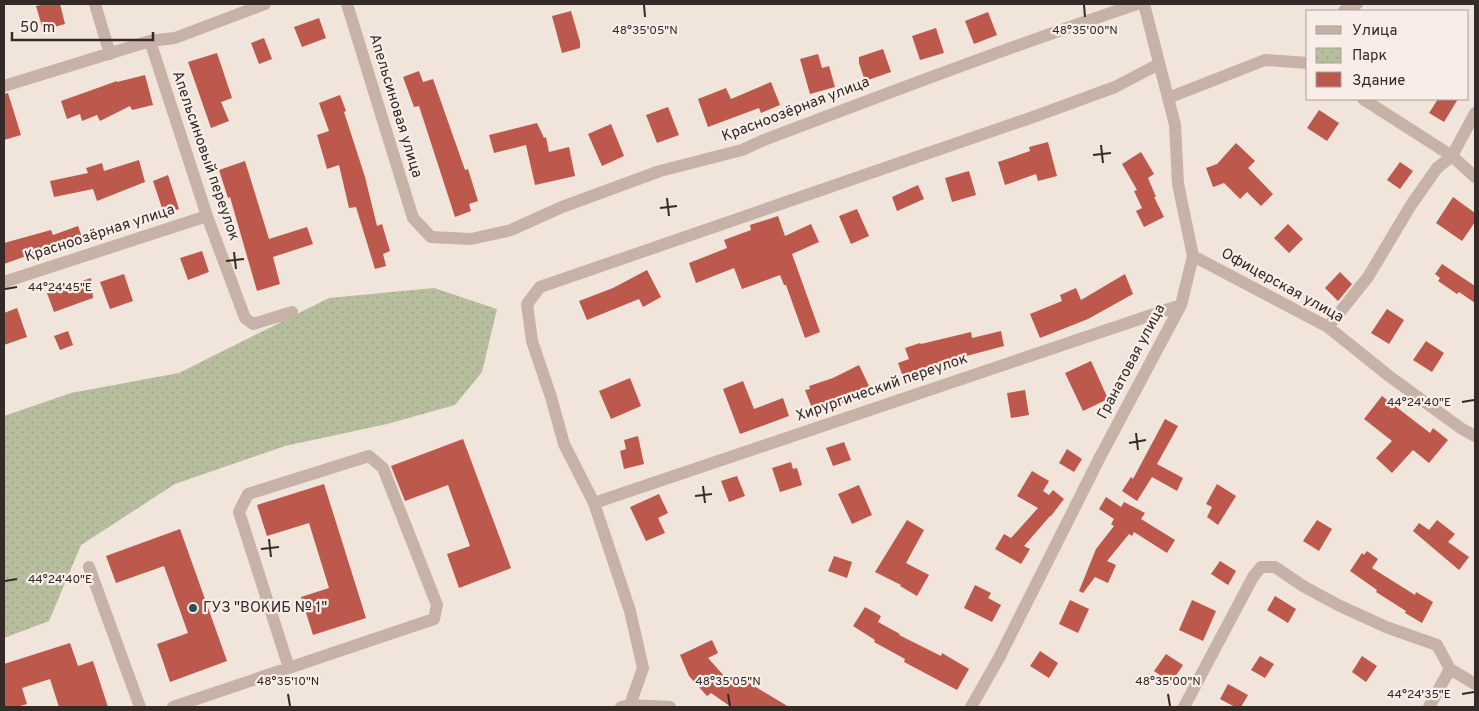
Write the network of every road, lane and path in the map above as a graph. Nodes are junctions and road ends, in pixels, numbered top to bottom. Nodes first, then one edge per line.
1 (95, 4) edge
2 (264, 4) edge
3 (347, 4) edge
4 (1137, 4) edge
5 (1144, 4) edge
6 (1357, 4) edge
7 (1345, 10) edge
8 (150, 41) junction
9 (110, 54) junction
10 (1306, 60) edge
11 (1159, 64) junction
12 (4, 86) edge
13 (1168, 98) junction
14 (1365, 100) edge
15 (1475, 114) edge
16 (1452, 156) junction
17 (1475, 177) edge
18 (207, 216) junction
19 (412, 218) joint
20 (1193, 256) junction
21 (4, 282) edge
22 (1180, 305) junction
23 (292, 312) dead end
24 (1328, 327) junction
25 (1475, 436) edge
26 (594, 503) junction
27 (89, 568) dead end
28 (289, 668) junction
29 (1450, 669) junction
30 (1475, 684) edge
31 (626, 706) edge
32 (140, 707) edge
33 (173, 707) edge
34 (670, 707) edge
35 (971, 707) edge
36 (1184, 707) edge
37 (1429, 707) edge

1 - 9 street
2 - 8 street
3 - 19 street, Апельсиновая улица
4 - 19 street, Красноозёрная улица
5 - 11 street, Гранатовая улица
6 - 7 street
8 - 9 street
8 - 18 street, Апельсиновый переулок
9 - 12 street
10 - 13 street
11 - 13 street, Гранатовая улица
11 - 26 street
13 - 20 street, Гранатовая улица
14 - 16 street
15 - 16 street
16 - 17 street
16 - 24 street
18 - 21 street, Красноозёрная улица
18 - 23 street, Апельсиновый переулок
20 - 22 street, Гранатовая улица
20 - 24 street, Офицерская улица
22 - 26 street, Хирургический переулок
22 - 35 street, Гранатовая улица
24 - 25 street, Офицерская улица
26 - 31 street
27 - 32 street
28 - 28 street
28 - 33 street
29 - 30 street
29 - 36 street
29 - 37 street
31 - 34 street

